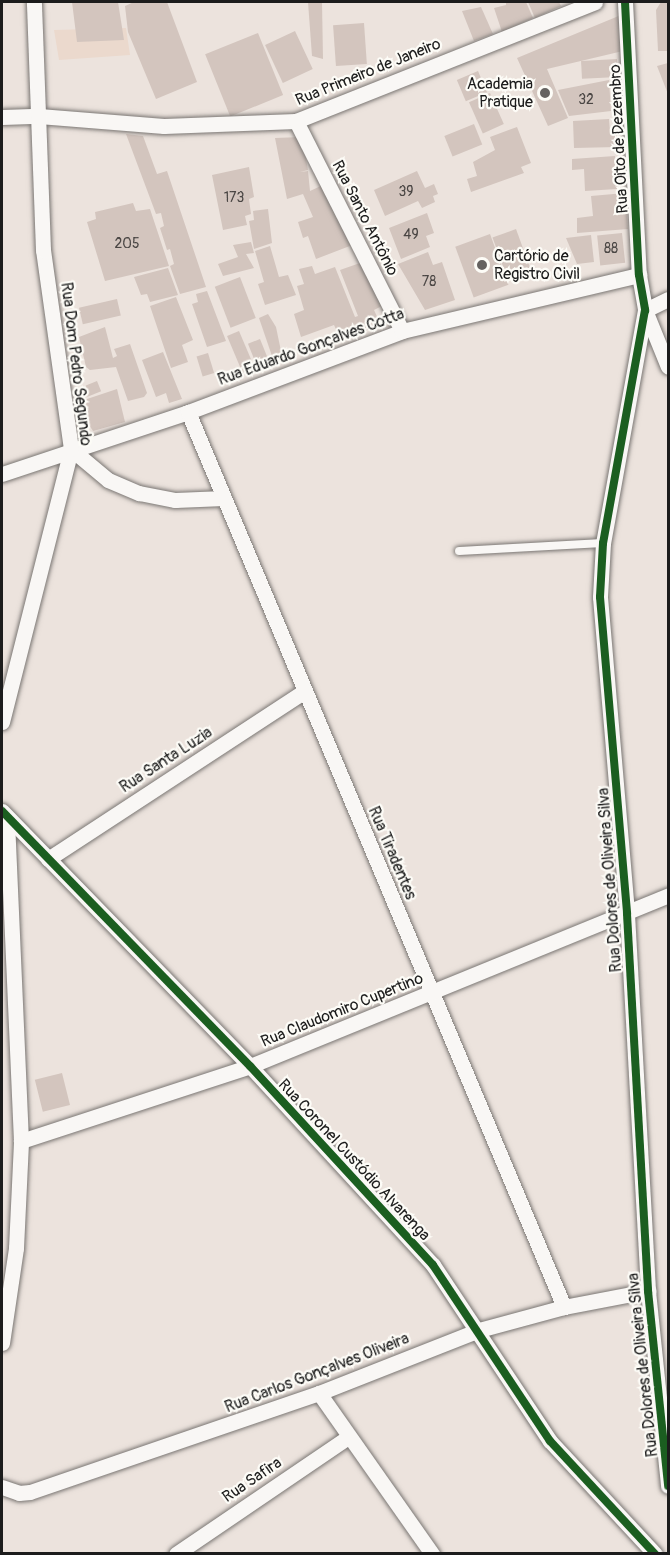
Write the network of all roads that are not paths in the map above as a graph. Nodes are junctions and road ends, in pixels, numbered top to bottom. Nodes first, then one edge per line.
1 (34, 2) edge
2 (595, 2) edge
3 (625, 2) edge
4 (39, 116) junction
5 (2, 117) edge
6 (296, 121) junction
7 (639, 275) junction
8 (669, 299) edge
9 (645, 310) junction
10 (402, 331) junction
11 (669, 367) edge
12 (188, 412) junction
13 (71, 449) junction
14 (2, 474) edge
15 (224, 498) junction
16 (603, 543) junction
17 (459, 550) dead end
18 (305, 691) junction
19 (2, 722) edge
20 (4, 814) edge
21 (48, 859) junction
22 (669, 895) edge
23 (627, 914) junction
24 (432, 994) junction
25 (250, 1066) junction
26 (21, 1141) junction
27 (648, 1291) junction
28 (564, 1307) junction
29 (3, 1326) edge
30 (479, 1330) junction
31 (2, 1343) edge
32 (319, 1393) junction
33 (348, 1437) junction
34 (669, 1486) edge
35 (2, 1487) edge
36 (176, 1554) edge
37 (432, 1554) edge
38 (655, 1554) edge

1 - 4 street, Rua Dom Pedro Segundo
2 - 6 street, Rua Primeiro de Janeiro
3 - 7 street, Rua Oito de Dezembro
4 - 5 street, Rua Primeiro de Janeiro
4 - 6 street, Rua Primeiro de Janeiro
4 - 13 street, Rua Dom Pedro Segundo
6 - 10 street, Rua Santo Antônio
7 - 9 street, Rua Dolores de Oliveira Silva
7 - 10 street, Rua Eduardo Gonçalves Cotta
8 - 9 street
9 - 11 street
9 - 16 street, Rua Dolores de Oliveira Silva
10 - 12 street, Rua Eduardo Gonçalves Cotta
12 - 13 street, Rua Eduardo Gonçalves Cotta
12 - 15 street, Rua Tiradentes
13 - 14 street, Rua Eduardo Gonçalves Cotta
13 - 15 street
13 - 19 street, Rua Dom Pedro Segundo
15 - 18 street, Rua Tiradentes
16 - 17 lane
16 - 23 street, Rua Dolores de Oliveira Silva
18 - 21 street, Rua Santa Luzia
18 - 24 street, Rua Tiradentes
20 - 21 street, Rua Coronel Custódio Alvarenga
20 - 26 street
21 - 25 street, Rua Coronel Custódio Alvarenga
22 - 23 street, Rua Claudomiro Cupertino
23 - 24 street, Rua Claudomiro Cupertino
23 - 27 street, Rua Dolores de Oliveira Silva
24 - 25 street, Rua Claudomiro Cupertino
24 - 28 street, Rua Tiradentes
25 - 26 street, Rua Claudomiro Cupertino
25 - 30 street, Rua Coronel Custódio Alvarenga
26 - 29 street
27 - 28 street, Rua Carlos Gonçalves Oliveira
27 - 34 street, Rua Dolores de Oliveira Silva
28 - 30 street, Rua Carlos Gonçalves Oliveira
29 - 31 street
30 - 32 street, Rua Carlos Gonçalves Oliveira
30 - 38 street, Rua Coronel Custódio Alvarenga
32 - 33 street
32 - 35 street, Rua Carlos Gonçalves Oliveira
33 - 36 street, Rua Safira
33 - 37 street

